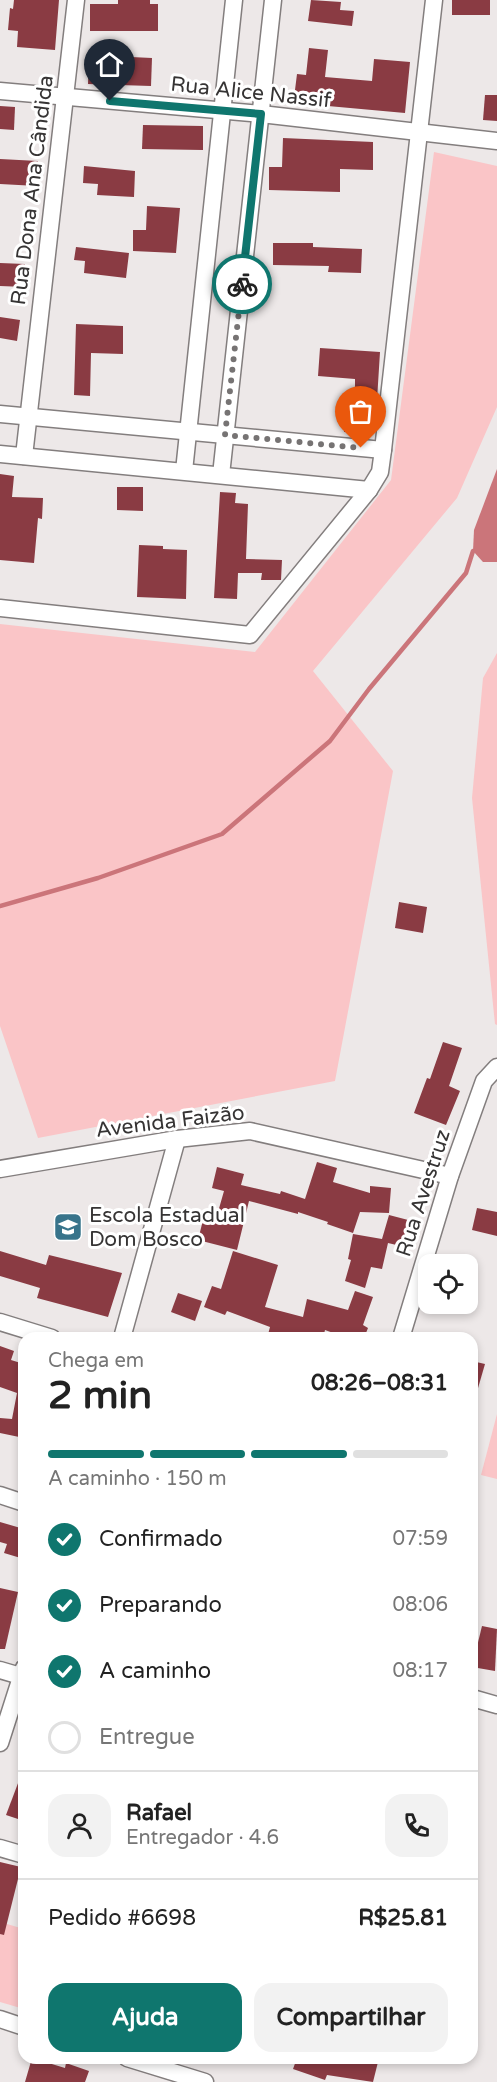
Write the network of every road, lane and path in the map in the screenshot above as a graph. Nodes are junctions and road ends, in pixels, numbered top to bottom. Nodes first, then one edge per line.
1 (76, 0) edge
2 (234, 0) edge
3 (273, 0) edge
4 (434, 0) edge
5 (0, 91) edge
6 (66, 97) junction
7 (221, 111) junction
8 (261, 114) junction
9 (419, 132) junction
10 (497, 141) edge
11 (0, 414) edge
12 (29, 418) junction
13 (190, 432) junction
14 (225, 435) junction
15 (383, 450) junction
16 (0, 454) edge
17 (24, 456) junction
18 (184, 471) junction
19 (221, 475) junction
20 (369, 490) junction
21 (0, 608) edge
22 (497, 1067) edge
23 (177, 1139) junction
24 (0, 1169) edge
25 (450, 1176) junction
26 (0, 1322) edge
27 (32, 1332) edge
28 (124, 1332) edge
29 (403, 1332) edge
30 (0, 1495) edge
31 (18, 1501) edge
32 (0, 1670) edge
33 (18, 1673) edge
34 (18, 1689) edge
35 (478, 1700) edge
36 (497, 1705) edge
37 (0, 1743) edge
38 (0, 1848) edge
39 (18, 1853) edge
40 (0, 2019) edge
41 (18, 2025) edge
42 (146, 2064) edge
43 (184, 2064) edge
44 (181, 2075) junction
45 (205, 2082) edge

1 - 6 street, Rua Dona Ana Cândida
2 - 7 street
3 - 8 street
4 - 9 street
5 - 6 street, Rua Alice Nassif
6 - 7 street, Rua Alice Nassif
6 - 12 street, Rua Dona Ana Cândida
7 - 8 street, Rua Alice Nassif
7 - 13 street
8 - 9 street, Rua Alice Nassif
8 - 14 street
9 - 10 street, Rua Alice Nassif
9 - 15 street
11 - 12 street
12 - 13 street
12 - 17 street, Rua Dona Ana Cândida
13 - 14 street
13 - 18 street
14 - 15 street
14 - 19 street
15 - 20 street
16 - 17 street
17 - 18 street
18 - 19 street
19 - 20 street
20 - 21 street
22 - 25 street, Rua Avestruz
23 - 24 street, Avenida Faizão
23 - 25 street, Avenida Faizão
23 - 28 street
25 - 29 street, Rua Avestruz
26 - 27 street
30 - 31 street
32 - 33 street
34 - 37 street
35 - 36 street
38 - 39 street
40 - 41 street
42 - 44 street
43 - 44 street
44 - 45 street

